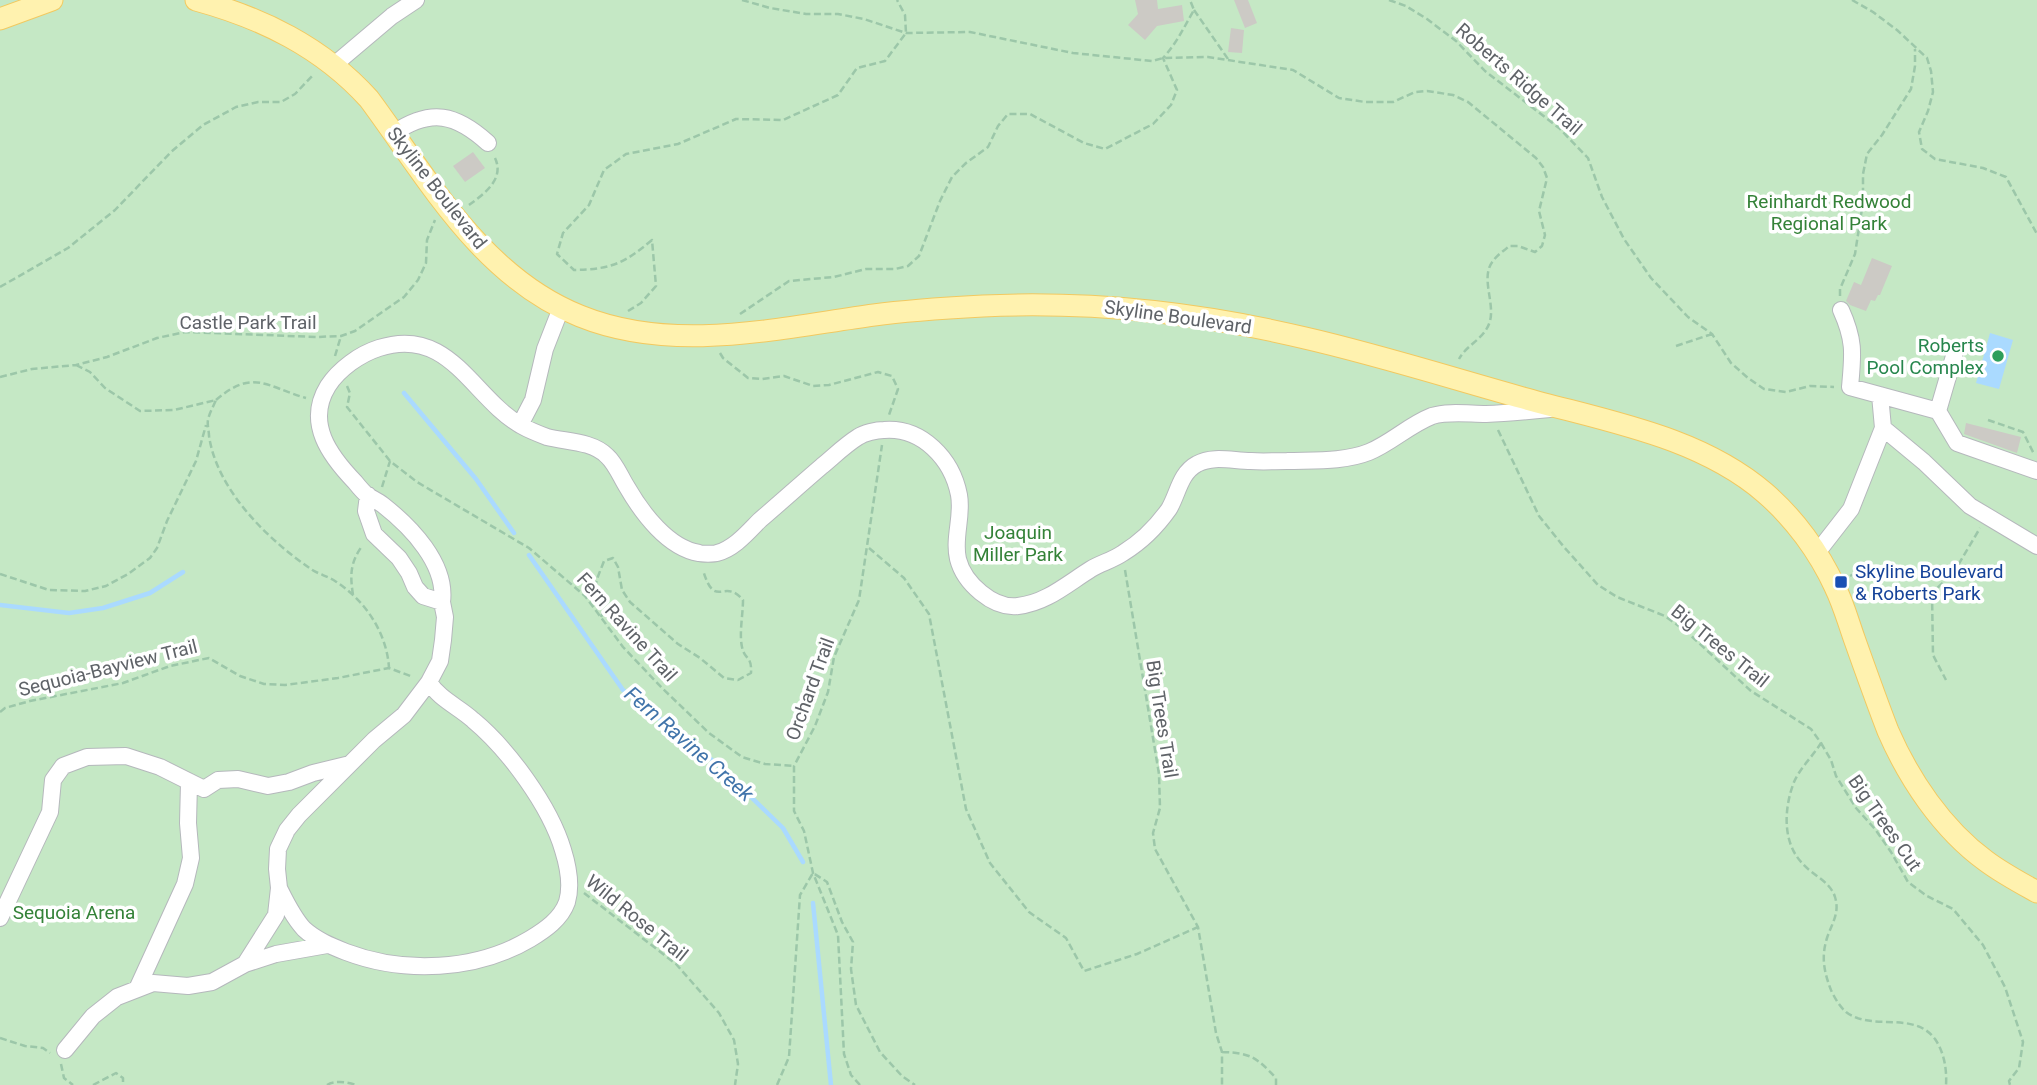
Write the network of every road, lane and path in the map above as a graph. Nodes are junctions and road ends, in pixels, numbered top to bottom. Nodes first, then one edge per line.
1 (52, 0) edge
2 (195, 0) edge
3 (416, 0) edge
4 (742, 0) edge
5 (897, 0) edge
6 (1189, 0) edge
7 (1389, 0) edge
8 (1852, 0) edge
9 (1194, 10) junction
10 (0, 19) edge
11 (906, 33) junction
12 (1915, 49) junction
13 (1163, 58) junction
14 (1228, 59) junction
15 (334, 65) junction
16 (394, 133) junction
17 (488, 143) joint
18 (468, 205) dead end
19 (435, 220) dead end
20 (2037, 234) edge
21 (0, 287) edge
22 (562, 308) junction
23 (1841, 310) joint
24 (740, 314) dead end
25 (607, 325) junction
26 (1712, 334) junction
27 (710, 335) junction
28 (1676, 346) dead end
29 (1954, 356) dead end
30 (76, 365) junction
31 (338, 374) junction
32 (0, 377) edge
33 (1449, 378) junction
34 (1850, 387) junction
35 (1881, 395) junction
36 (216, 400) junction
37 (321, 402) junction
38 (1560, 408) junction
39 (1938, 411) junction
40 (1491, 414) junction
41 (1988, 420) dead end
42 (207, 422) junction
43 (520, 425) junction
44 (1883, 428) junction
45 (884, 430) junction
46 (2032, 450) dead end
47 (390, 461) junction
48 (2037, 471) edge
49 (373, 498) junction
50 (1987, 516) junction
51 (374, 534) junction
52 (868, 545) junction
53 (2037, 546) edge
54 (702, 554) junction
55 (1122, 554) junction
56 (1816, 554) junction
57 (0, 574) edge
58 (1835, 584) junction
59 (1932, 593) junction
60 (353, 595) junction
61 (442, 603) junction
62 (601, 617) junction
63 (388, 668) junction
64 (1945, 680) dead end
65 (429, 682) junction
66 (0, 712) edge
67 (1821, 743) junction
68 (350, 764) junction
69 (794, 766) junction
70 (189, 783) junction
71 (813, 873) junction
72 (570, 883) junction
73 (279, 888) junction
74 (2037, 892) edge
75 (0, 918) edge
76 (1198, 927) junction
77 (327, 945) junction
78 (245, 964) junction
79 (137, 989) junction
80 (0, 1038) edge
81 (1222, 1052) junction
82 (59, 1055) junction
83 (73, 1085) edge
84 (93, 1085) edge
85 (123, 1085) edge
86 (327, 1085) edge
87 (356, 1085) edge
88 (735, 1085) edge
89 (776, 1085) edge
90 (860, 1085) edge
91 (915, 1085) edge
92 (1222, 1085) edge
93 (1276, 1085) edge
94 (1946, 1085) edge
95 (2010, 1085) edge

1 - 10 main road
2 - 15 main road, Skyline Boulevard
3 - 15 lane
4 - 11 path
5 - 11 path
6 - 9 path
7 - 26 path, Roberts Ridge Trail
8 - 12 path
9 - 13 path
9 - 14 path
11 - 13 path
11 - 25 path
12 - 20 path
12 - 23 path
13 - 14 path
13 - 24 path
14 - 33 path
15 - 16 main road, Skyline Boulevard
15 - 21 path
16 - 17 lane
16 - 22 main road, Skyline Boulevard
17 - 18 path
19 - 30 path, Castle Park Trail
22 - 25 main road, Skyline Boulevard
22 - 43 lane
23 - 34 lane
25 - 27 main road, Skyline Boulevard
26 - 28 path
26 - 34 path, Roberts Ridge Trail
27 - 33 main road, Skyline Boulevard
27 - 45 path, Orchard Trail
29 - 39 lane
30 - 32 path, Castle Park Trail
30 - 36 path
31 - 37 lane
31 - 43 lane
31 - 47 path, Fern Ravine Trail
33 - 38 main road, Skyline Boulevard
34 - 35 lane
35 - 39 lane
35 - 44 lane
36 - 37 path
36 - 42 path
37 - 49 lane
38 - 40 lane
38 - 56 main road, Skyline Boulevard
39 - 48 lane
40 - 55 lane
40 - 67 path, Big Trees Trail
41 - 46 path
42 - 57 path
42 - 60 path
43 - 54 lane
44 - 50 lane
44 - 56 lane
45 - 52 path, Orchard Trail
45 - 54 lane
45 - 55 lane
47 - 49 path
47 - 62 path, Fern Ravine Trail
49 - 51 lane
49 - 61 lane
50 - 53 lane
50 - 59 path
51 - 60 path
51 - 61 lane
52 - 69 path, Orchard Trail
52 - 76 path
54 - 62 path
55 - 76 path, Big Trees Trail
56 - 58 main road, Skyline Boulevard
58 - 59 path
58 - 74 main road, Skyline Boulevard
59 - 64 path
60 - 63 path
61 - 65 lane
62 - 69 path, Fern Ravine Trail
63 - 65 path
63 - 66 path, Sequoia-Bayview Trail
65 - 68 lane
65 - 72 lane
67 - 94 path
67 - 95 path, Big Trees Cut
68 - 70 lane
68 - 73 lane
69 - 71 path, Orchard Trail
70 - 75 lane
70 - 79 lane
71 - 89 path
71 - 90 path
71 - 91 path
72 - 77 lane
72 - 88 path, Wild Rose Trail
73 - 77 lane
73 - 78 lane
76 - 81 path, Big Trees Trail
77 - 78 lane
78 - 79 lane
79 - 82 lane
80 - 82 path
81 - 92 path, Big Trees Trail
81 - 93 path
82 - 83 path
84 - 85 path
86 - 87 path

